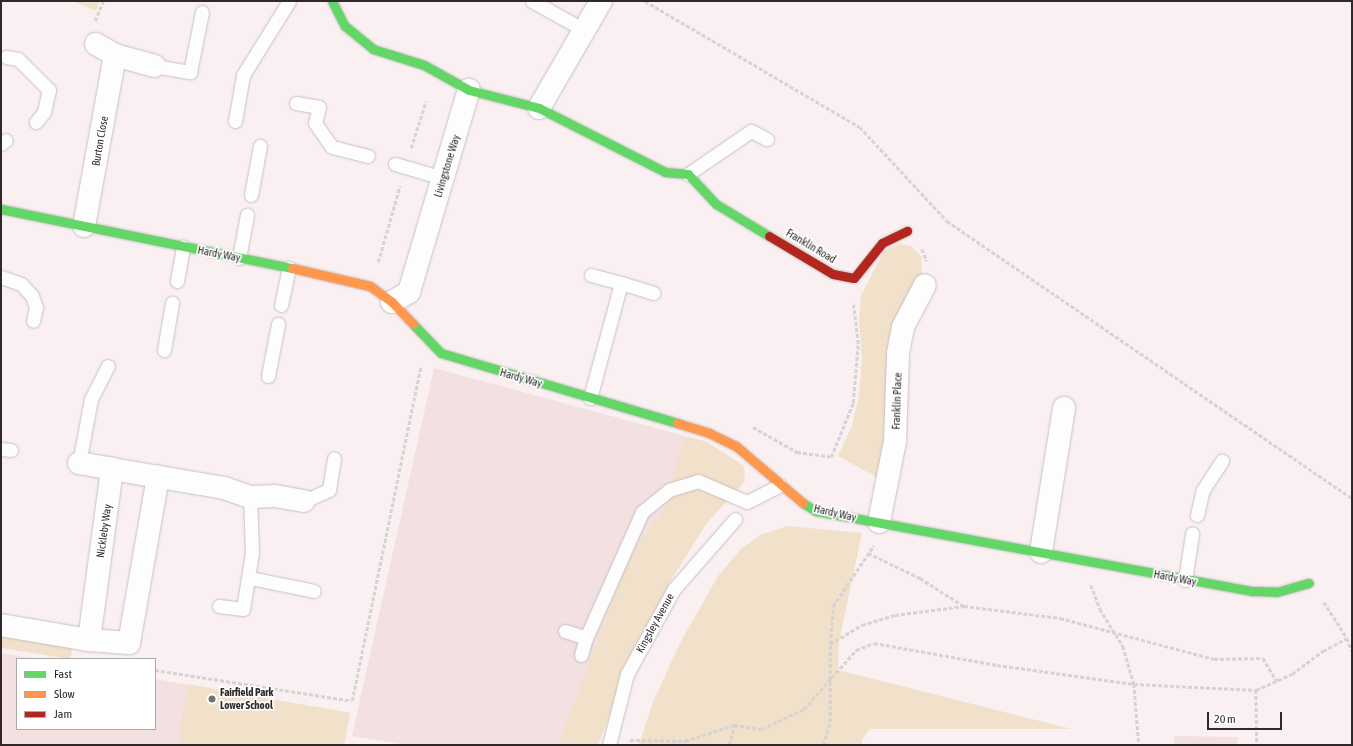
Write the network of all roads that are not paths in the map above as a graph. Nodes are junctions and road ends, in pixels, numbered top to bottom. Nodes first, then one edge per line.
1 (289, 1) edge
2 (532, 1) edge
3 (602, 1) edge
4 (337, 3) edge
5 (202, 12) dead end
6 (584, 30) junction
7 (96, 44) dead end
8 (115, 55) junction
9 (6, 57) dead end
10 (155, 66) joint
11 (469, 90) junction
12 (296, 103) dead end
13 (539, 108) junction
14 (234, 121) dead end
15 (36, 122) dead end
16 (767, 139) dead end
17 (260, 146) dead end
18 (368, 156) dead end
19 (395, 164) dead end
20 (688, 174) junction
21 (443, 178) junction
22 (251, 195) dead end
23 (1, 209) edge
24 (247, 215) dead end
25 (84, 226) junction
26 (907, 231) dead end
27 (183, 247) junction
28 (239, 258) junction
29 (290, 268) junction
30 (591, 275) dead end
31 (1, 277) edge
32 (176, 281) dead end
33 (621, 283) junction
34 (925, 285) dead end
35 (653, 293) dead end
36 (392, 302) junction
37 (172, 303) dead end
38 (281, 305) dead end
39 (33, 321) dead end
40 (278, 324) dead end
41 (164, 350) dead end
42 (108, 366) dead end
43 (268, 376) dead end
44 (590, 398) junction
45 (1064, 408) dead end
46 (334, 458) dead end
47 (1222, 462) dead end
48 (79, 463) joint
49 (112, 469) junction
50 (158, 477) junction
51 (780, 486) junction
52 (250, 497) junction
53 (304, 501) joint
54 (1197, 515) dead end
55 (735, 518) dead end
56 (883, 523) junction
57 (1192, 534) dead end
58 (1041, 552) junction
59 (250, 578) junction
60 (1185, 580) junction
61 (1306, 585) road end
62 (314, 591) dead end
63 (219, 606) dead end
64 (1, 625) edge
65 (565, 631) dead end
66 (586, 638) junction
67 (89, 640) junction
68 (581, 655) dead end
69 (610, 742) edge

1 - 14 lane
2 - 6 lane
3 - 6 street
4 - 11 street
5 - 10 lane
6 - 13 street
7 - 8 street
8 - 10 street
8 - 25 street, Burton Close
9 - 15 lane
11 - 13 street
11 - 21 street, Livingstone Way
12 - 18 lane
13 - 20 street
16 - 20 lane
17 - 22 lane
19 - 21 lane
20 - 26 street, Franklin Road
21 - 36 street, Livingstone Way
23 - 25 street, Hardy Way
24 - 28 lane
25 - 27 street, Hardy Way
27 - 28 street, Hardy Way
27 - 32 lane
28 - 29 street, Hardy Way
29 - 36 street, Hardy Way
29 - 38 lane
30 - 33 lane
31 - 39 lane
33 - 35 lane
33 - 44 lane
34 - 56 street, Franklin Place
36 - 44 street, Hardy Way
37 - 41 lane
40 - 43 lane
42 - 48 lane
44 - 51 street, Hardy Way
45 - 58 street
46 - 53 lane
47 - 54 lane
48 - 49 street
49 - 50 street
49 - 67 street, Nickleby Way
50 - 52 street
50 - 67 street
51 - 56 street, Hardy Way
51 - 66 lane
52 - 53 street
52 - 59 lane
55 - 69 lane, Kingsley Avenue
56 - 58 street, Hardy Way
57 - 60 lane
58 - 60 street, Hardy Way
59 - 62 lane
59 - 63 lane
60 - 61 street, Hardy Way
64 - 67 street
65 - 66 lane
66 - 68 lane

